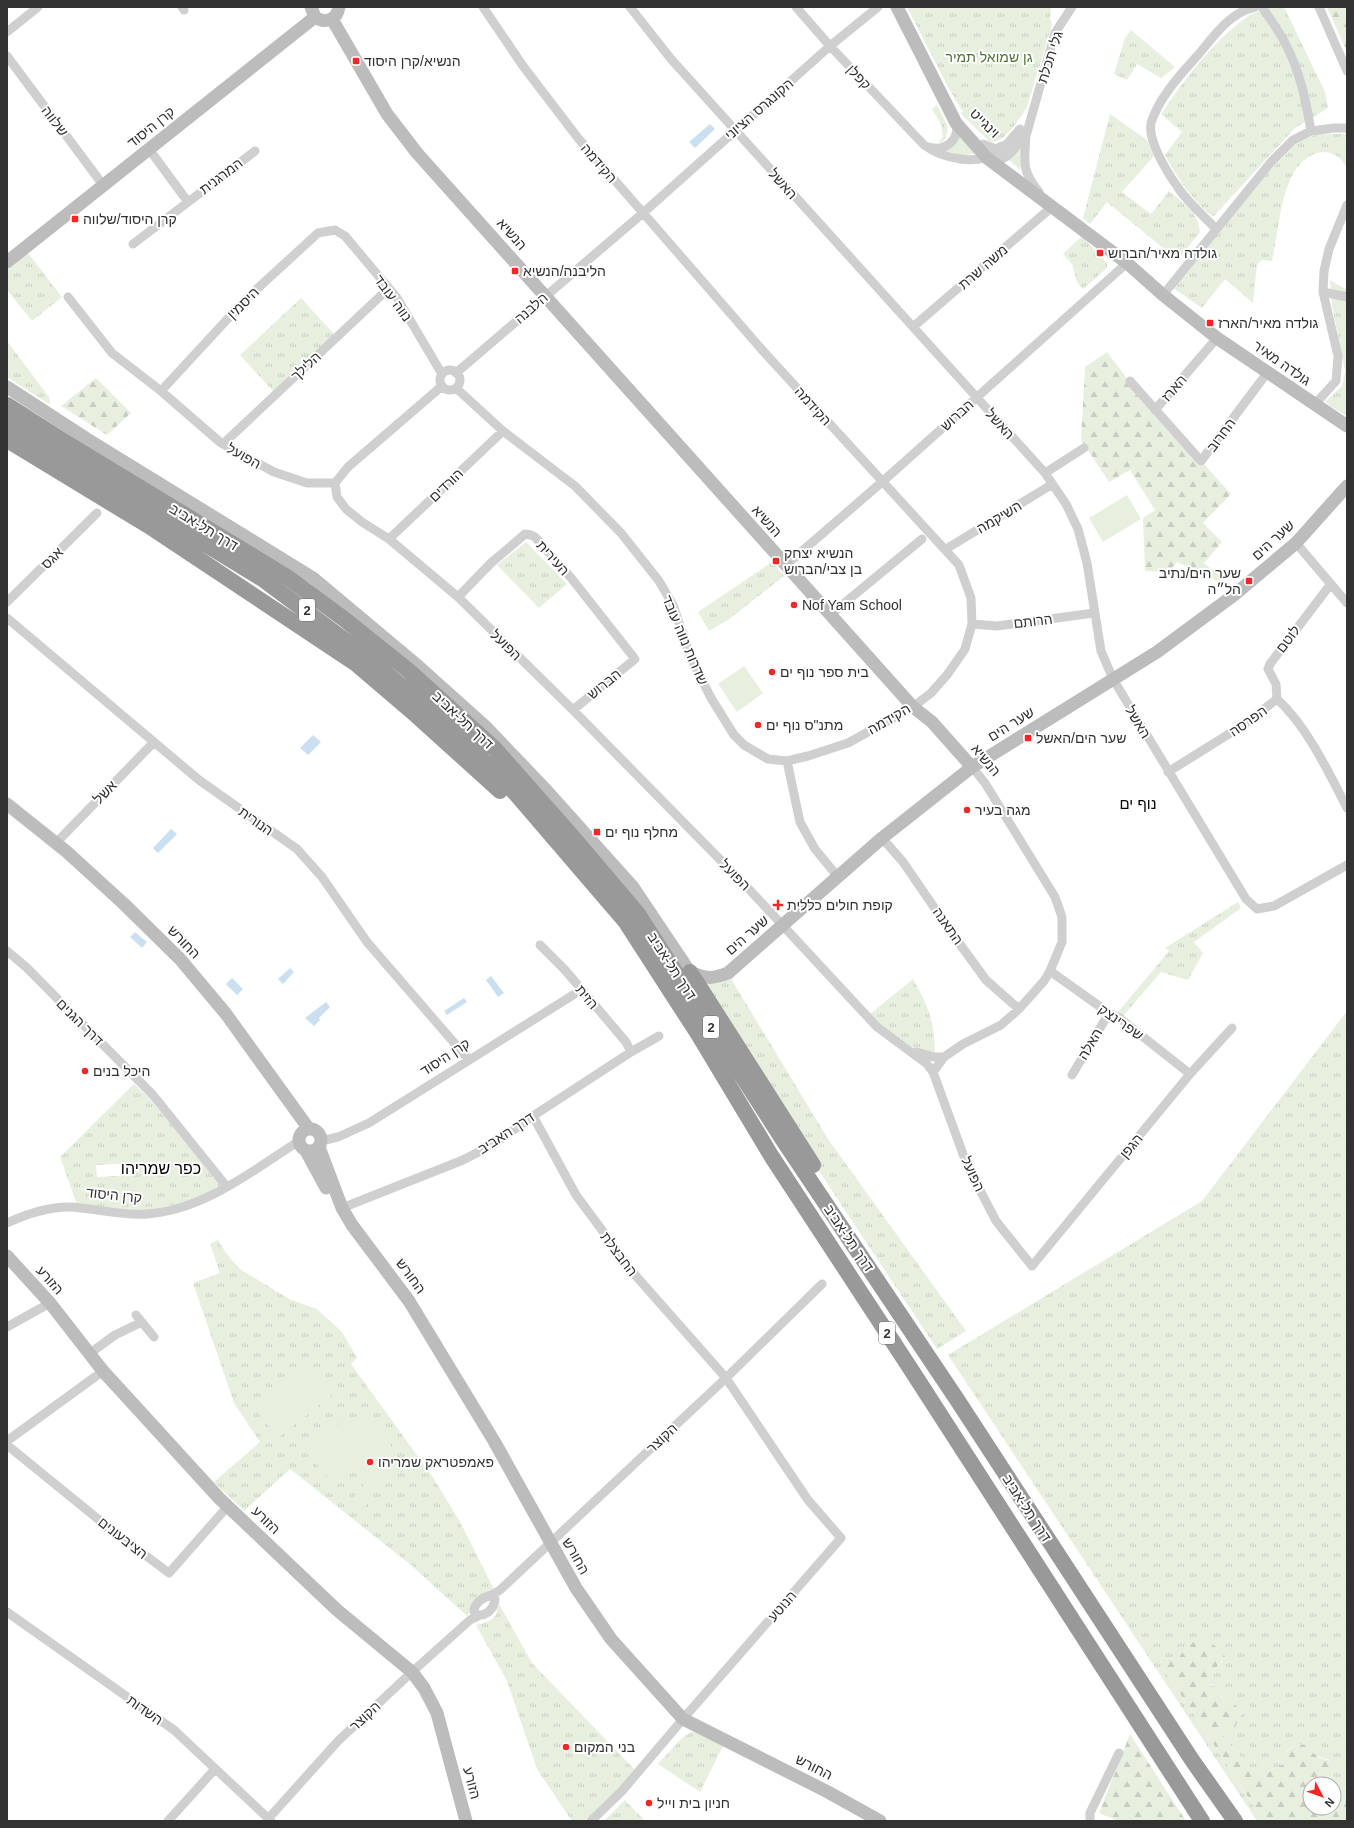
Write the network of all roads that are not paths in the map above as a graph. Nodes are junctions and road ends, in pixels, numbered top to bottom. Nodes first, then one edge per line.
1 (38, 7) edge
2 (483, 7) edge
3 (630, 7) edge
4 (796, 7) edge
5 (878, 7) edge
6 (897, 7) edge
7 (1072, 7) edge
8 (1259, 7) edge
9 (1319, 7) edge
10 (313, 12) edge
11 (336, 13) edge
12 (7, 32) edge
13 (830, 46) junction
14 (8, 61) edge
15 (1347, 71) edge
16 (938, 88) junction
17 (956, 123) junction
18 (1024, 128) junction
19 (1347, 128) edge
20 (735, 130) junction
21 (1311, 131) junction
22 (924, 145) junction
23 (149, 149) junction
24 (255, 151) dead end
25 (989, 155) junction
26 (103, 185) junction
27 (188, 202) junction
28 (1048, 202) junction
29 (1347, 205) edge
30 (643, 213) junction
31 (1216, 229) junction
32 (335, 230) joint
33 (133, 244) dead end
34 (7, 262) edge
35 (1127, 263) junction
36 (389, 288) junction
37 (1323, 292) junction
38 (546, 295) junction
39 (1162, 295) junction
40 (68, 297) dead end
41 (1347, 297) edge
42 (913, 327) junction
43 (1218, 338) junction
44 (456, 373) junction
45 (1267, 373) junction
46 (442, 374) junction
47 (1130, 381) dead end
48 (442, 386) junction
49 (7, 387) edge
50 (456, 388) junction
51 (161, 391) junction
52 (977, 398) junction
53 (7, 405) edge
54 (1314, 405) junction
55 (1155, 410) junction
56 (7, 423) edge
57 (1347, 426) edge
58 (503, 431) junction
59 (7, 440) edge
60 (223, 444) junction
61 (1084, 448) dead end
62 (1044, 473) junction
63 (882, 482) junction
64 (335, 484) junction
65 (1052, 484) junction
66 (1347, 486) edge
67 (97, 513) dead end
68 (389, 539) junction
69 (922, 539) dead end
70 (1296, 544) junction
71 (946, 549) junction
72 (786, 565) junction
73 (1330, 584) junction
74 (458, 597) junction
75 (7, 602) edge
76 (1347, 603) edge
77 (1094, 613) junction
78 (830, 615) junction
79 (7, 618) edge
80 (972, 624) junction
81 (635, 659) joint
82 (1113, 679) junction
83 (1277, 699) junction
84 (913, 707) junction
85 (573, 710) junction
86 (154, 742) junction
87 (787, 761) junction
88 (972, 767) junction
89 (1168, 772) junction
90 (7, 804) edge
91 (1347, 808) edge
92 (882, 838) junction
93 (56, 843) junction
94 (564, 851) junction
95 (1347, 865) edge
96 (838, 877) junction
97 (783, 924) junction
98 (540, 945) dead end
99 (7, 951) edge
100 (1050, 971) junction
101 (690, 972) junction
102 (581, 990) junction
103 (1019, 1009) junction
104 (1108, 1013) junction
105 (1232, 1028) dead end
106 (659, 1036) dead end
107 (912, 1051) junction
108 (631, 1052) junction
109 (944, 1057) junction
110 (469, 1060) junction
111 (934, 1072) junction
112 (1190, 1074) junction
113 (1072, 1075) dead end
114 (532, 1116) junction
115 (311, 1145) junction
116 (228, 1187) junction
117 (342, 1208) junction
118 (7, 1223) edge
119 (7, 1256) edge
120 (1032, 1266) joint
121 (822, 1284) dead end
122 (50, 1303) junction
123 (7, 1327) edge
124 (154, 1337) dead end
125 (89, 1354) junction
126 (103, 1371) junction
127 (726, 1378) junction
128 (956, 1398) junction
129 (7, 1441) edge
130 (7, 1445) edge
131 (228, 1506) junction
132 (550, 1544) junction
133 (493, 1597) junction
134 (7, 1612) edge
135 (474, 1616) junction
136 (412, 1672) junction
137 (682, 1718) junction
138 (1119, 1753) dead end
139 (215, 1769) junction
140 (269, 1820) edge
141 (168, 1821) edge
142 (466, 1821) edge
143 (591, 1821) edge
144 (880, 1821) edge
145 (1090, 1821) edge
146 (1202, 1821) edge
147 (1235, 1821) edge

1 - 12 street
2 - 30 street, הקידמה
3 - 20 street, האשל
4 - 13 street, קפלן
5 - 13 street, הקונגרס הציוני
6 - 16 street, וינגייט
7 - 18 street, גלי תכלת
8 - 21 street
8 - 31 street
9 - 15 street
10 - 11 street
10 - 23 street, קרן היסוד
11 - 38 street, הנשיא
13 - 20 street, הקונגרס הציוני
13 - 22 street, קפלן
14 - 26 street, שלווה
16 - 17 street, וינגייט
16 - 25 street, וינגייט
17 - 22 street
17 - 25 street, וינגייט
18 - 25 street
18 - 25 street, גלי תכלת
18 - 28 street, גלי תכלת
19 - 21 street
20 - 30 street, הקונגרס הציוני
20 - 42 street, האשל
21 - 31 street
22 - 25 street, קפלן
23 - 26 street, קרן היסוד
23 - 27 street, המרגנית
24 - 27 street, המרגנית
25 - 28 street, גולדה מאיר
26 - 34 street, קרן היסוד
27 - 33 street, המרגנית
28 - 35 street, גולדה מאיר
28 - 42 street, משה שרת
29 - 37 street
30 - 38 street, הלבנה
30 - 63 street, הקידמה
31 - 39 street
32 - 36 street, נווה עובד
32 - 51 street, היסמין
35 - 39 street, גולדה מאיר
35 - 52 street, הברוש
36 - 46 street, נווה עובד
36 - 60 street, הלילך
37 - 41 street
37 - 54 street
38 - 44 street, הלבנה
38 - 72 street, הנשיא
39 - 43 street, גולדה מאיר
40 - 51 street, הפועל
42 - 52 street, האשל
43 - 45 street, גולדה מאיר
43 - 55 street, הארז
44 - 46 street
44 - 50 street
45 - 54 street, גולדה מאיר
45 - 55 street, החרוב
46 - 48 street
47 - 55 street, הארז
48 - 50 street
48 - 64 street
49 - 101 street
50 - 58 street, שדרות נווה עובד
51 - 60 street, הפועל
52 - 62 street, האשל
52 - 63 street, הברוש
53 - 128 highway, דרך תל-אביב / 2
54 - 57 street, גולדה מאיר
56 - 94 highway, דרך תל-אביב / 2
58 - 68 street, הורדים
58 - 87 street, שדרות נווה עובד
59 - 94 highway
60 - 64 street, הפועל
61 - 62 street
62 - 65 street, האשל
63 - 71 street, הקידמה
63 - 72 street, הברוש
64 - 68 street, הפועל
65 - 71 street, השיקמה
65 - 77 street, האשל
66 - 70 street, שער הים
67 - 75 street, אגס
68 - 74 street, הפועל
69 - 78 street
70 - 73 street
70 - 82 street, שער הים
71 - 80 street, הקידמה
72 - 78 street, הנשיא
73 - 76 street
73 - 83 street, לוטם
74 - 81 street, העירית
74 - 85 street, הפועל
77 - 80 street, הרותם
77 - 82 street, האשל
78 - 84 street, הנשיא
79 - 86 street, הנורית
80 - 84 street, הקידמה
81 - 85 street, הברוש
82 - 88 street, שער הים
82 - 89 street, האשל
83 - 89 street, הפרסה
83 - 91 street, הפרסה
84 - 87 street, הקידמה
84 - 88 street, הנשיא
85 - 97 street, הפועל
86 - 93 street, אשל
86 - 110 street, הנורית
87 - 96 street
88 - 92 street, שער הים
88 - 100 street, הנשיא
89 - 95 street, האשל
90 - 93 street, החורש
92 - 96 street, שער הים
92 - 103 street, התאנה
93 - 115 street, החורש
94 - 146 highway, דרך תל-אביב / 2
96 - 97 street, שער הים
97 - 101 street, שער הים
97 - 107 street, הפועל
98 - 102 street, הזית
99 - 116 street, דרך הגנים
100 - 103 street, הנשיא
100 - 104 street, שפרינצק
101 - 128 highway
102 - 108 street, הזית
102 - 110 street, קרן היסוד
103 - 109 street, הנשיא
104 - 112 street, שפרינצק
104 - 113 street, האלה
105 - 112 street, הגפן
106 - 108 street, דרך האביב
107 - 109 street, הפועל
107 - 111 street, הפועל
108 - 114 street, דרך האביב
109 - 111 street
110 - 115 street, קרן היסוד
111 - 120 street, הפועל
112 - 120 street, הגפן
114 - 117 street, דרך האביב
114 - 127 street, החבצלת
115 - 116 street, קרן היסוד
115 - 117 street, החורש
116 - 118 street, קרן היסוד
117 - 132 street, החורש
119 - 122 street, הזורע
121 - 127 street, הקוצר
122 - 123 street
122 - 125 street, הזורע
124 - 125 street
125 - 126 street, הזורע
126 - 129 street
126 - 131 street, הזורע
127 - 132 street, הקוצר
127 - 137 street, הנוטע
128 - 147 highway, דרך תל-אביב / 2
130 - 131 street, הציבעונים
131 - 136 street, הזורע
132 - 133 street, הקוצר
132 - 137 street, החורש
133 - 135 street
133 - 135 street, הקוצר
134 - 139 street, השדות
135 - 136 street, הקוצר
136 - 140 street, הקוצר
136 - 142 street, הזורע
137 - 143 street, הנוטע
137 - 144 street, החורש
138 - 145 street
139 - 140 street, השדות
139 - 141 street

